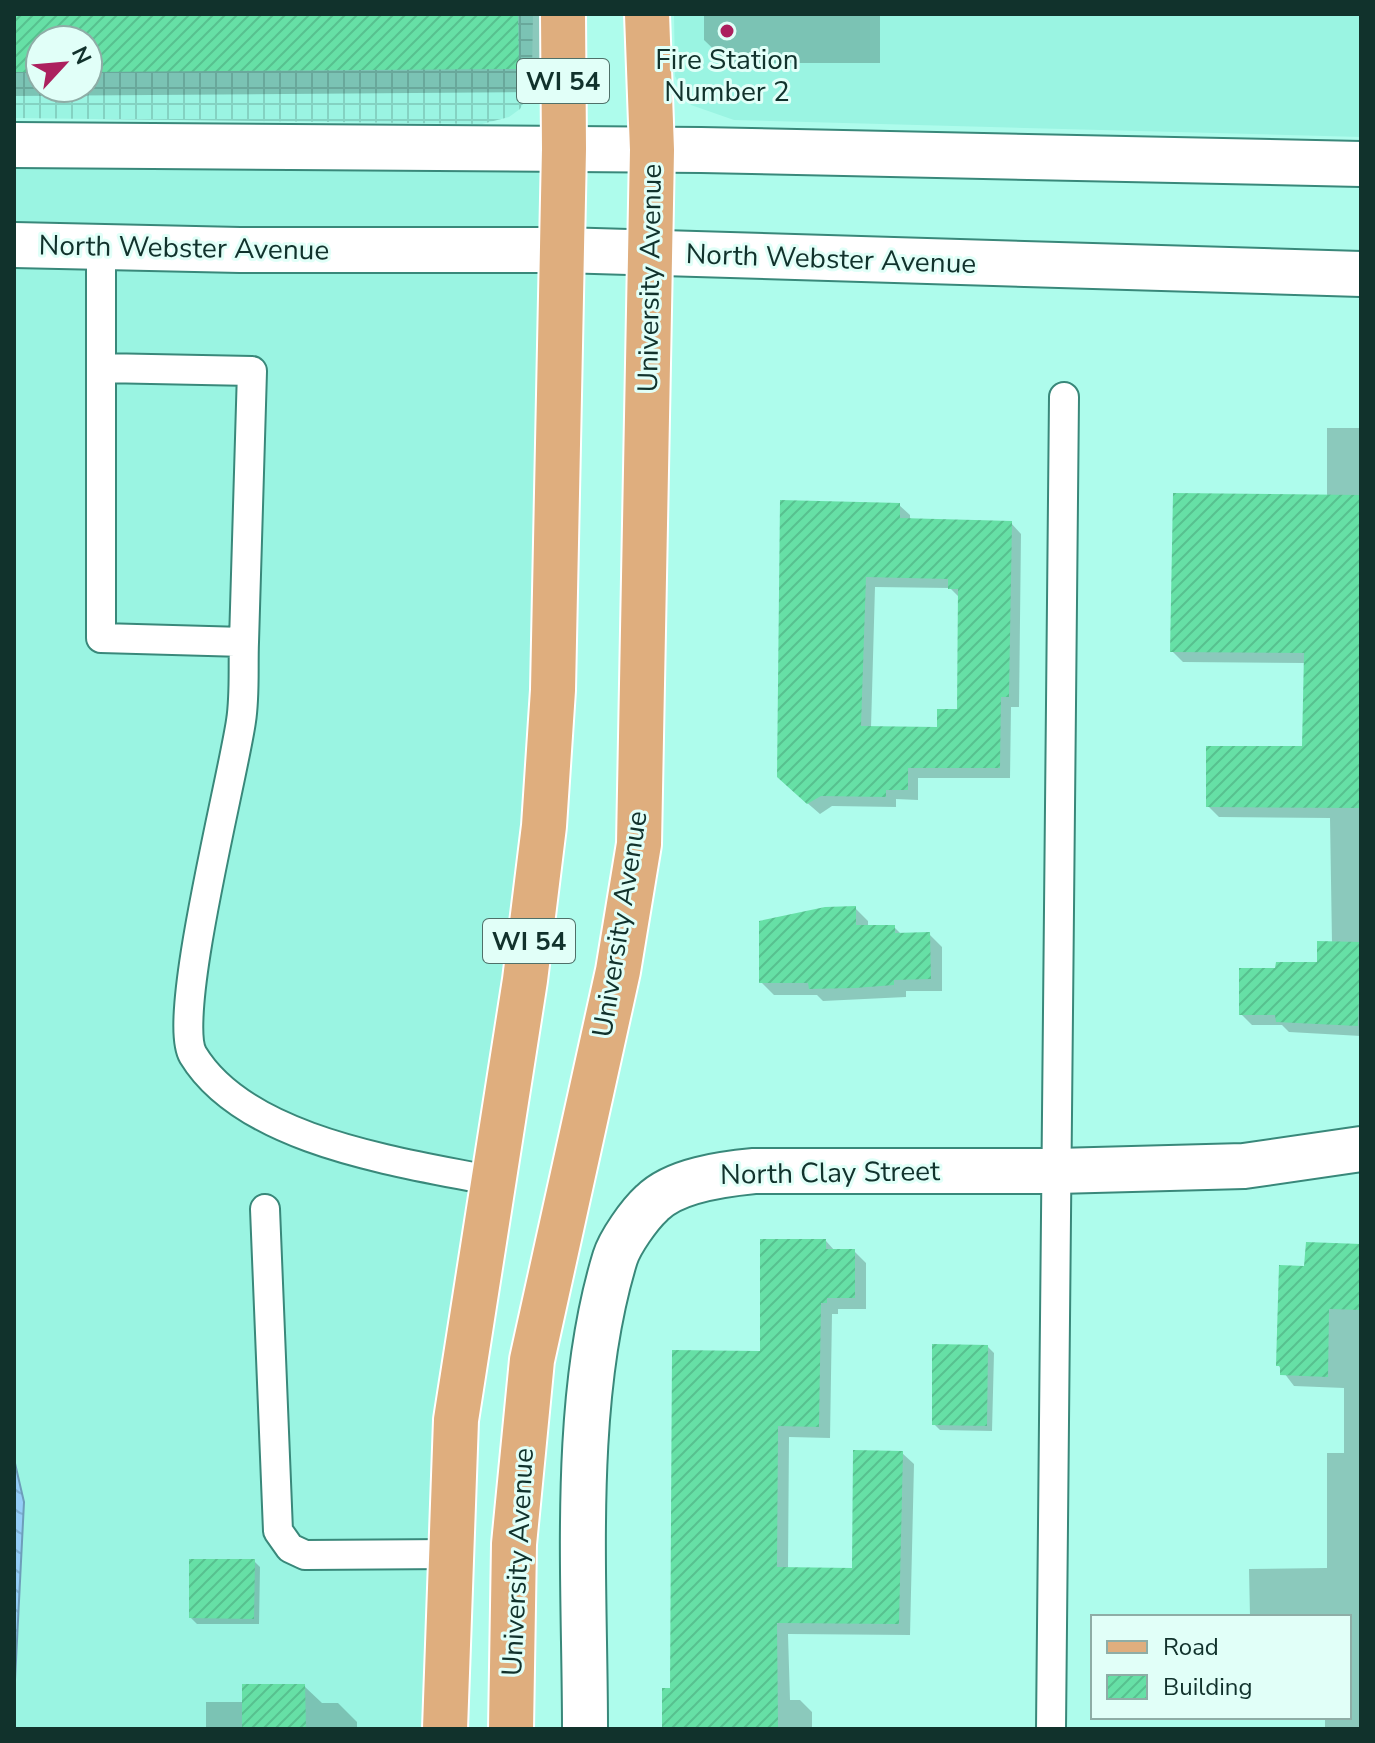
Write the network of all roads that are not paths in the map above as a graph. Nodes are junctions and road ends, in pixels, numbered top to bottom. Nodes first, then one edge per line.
1 (563, 14) edge
2 (647, 14) edge
3 (14, 145) edge
4 (564, 149) junction
5 (652, 150) junction
6 (1361, 164) edge
7 (14, 245) edge
8 (101, 248) junction
9 (561, 250) junction
10 (650, 254) junction
11 (1361, 274) edge
12 (101, 368) junction
13 (1064, 397) dead end
14 (244, 642) junction
15 (1361, 1149) edge
16 (1057, 1171) junction
17 (493, 1181) junction
18 (265, 1209) dead end
19 (450, 1554) junction
20 (445, 1729) edge
21 (511, 1729) edge
22 (585, 1729) edge
23 (1051, 1729) edge

1 - 4 main road, WI 54
2 - 5 main road, University Avenue / WI 54
3 - 4 main road
4 - 5 main road
4 - 9 main road, WI 54
5 - 6 main road
5 - 10 main road, University Avenue / WI 54
7 - 8 main road, North Webster Avenue
8 - 9 main road, North Webster Avenue
8 - 12 lane
9 - 10 main road, North Webster Avenue
9 - 17 main road, WI 54
10 - 11 main road, North Webster Avenue
10 - 21 main road, University Avenue / WI 54
12 - 14 lane
12 - 14 lane
13 - 16 lane
14 - 17 lane
15 - 16 main road, North Clay Street
16 - 22 main road, North Clay Street
16 - 23 lane
17 - 19 main road, WI 54
18 - 19 lane
19 - 20 main road, WI 54

